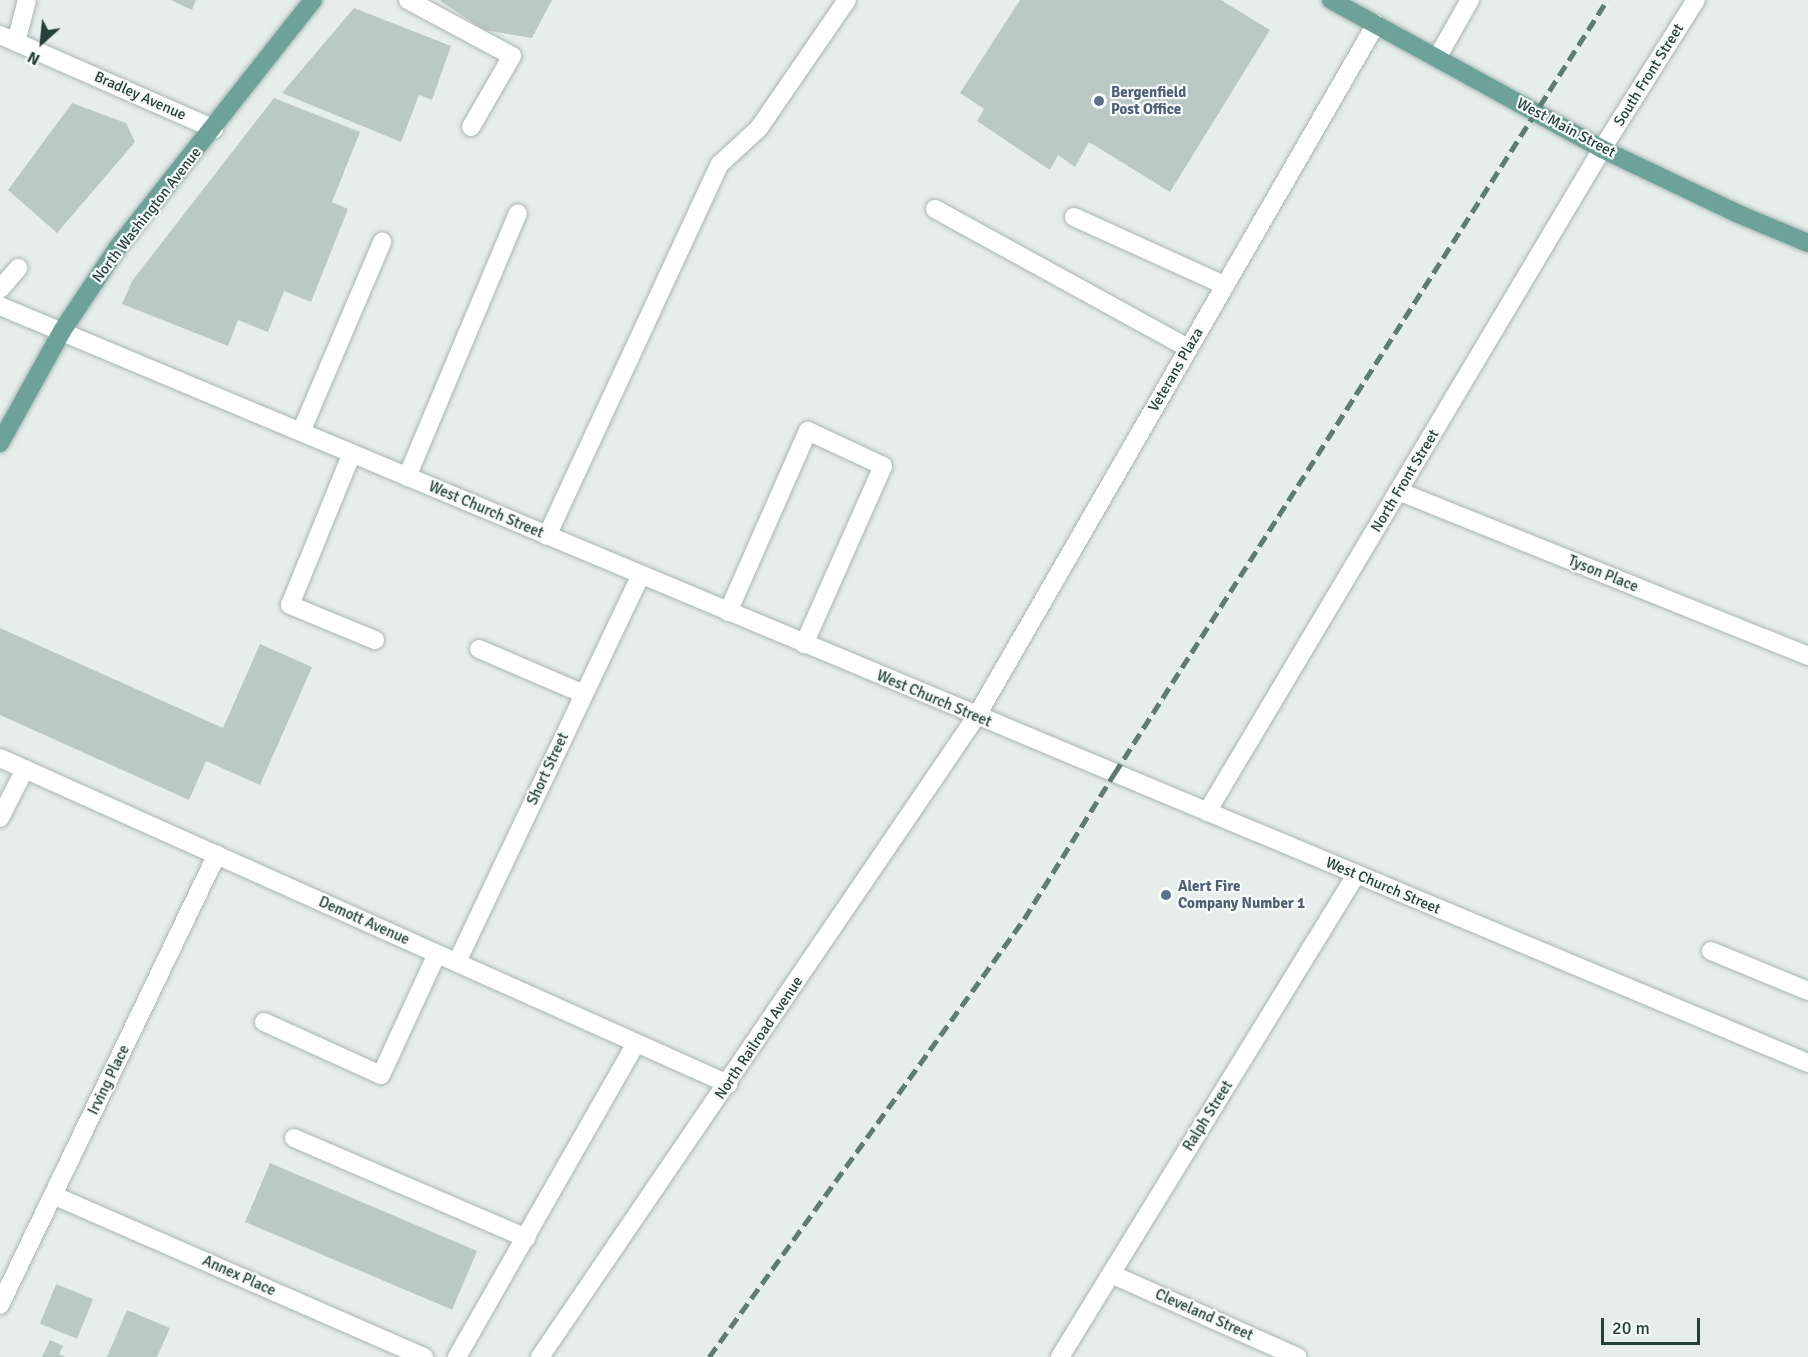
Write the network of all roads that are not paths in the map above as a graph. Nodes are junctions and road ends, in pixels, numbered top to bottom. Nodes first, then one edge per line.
1 (27, 0) edge
2 (313, 0) edge
3 (408, 0) edge
4 (847, 0) edge
5 (1331, 0) edge
6 (1470, 0) edge
7 (1696, 0) edge
8 (1376, 24) junction
9 (8, 39) edge
10 (1437, 58) junction
11 (471, 127) dead end
12 (214, 129) junction
13 (1602, 149) junction
14 (935, 209) dead end
15 (518, 213) dead end
16 (1074, 217) dead end
17 (382, 242) dead end
18 (1808, 243) edge
19 (18, 268) dead end
20 (1224, 285) junction
21 (0, 289) edge
22 (0, 306) edge
23 (62, 331) junction
24 (1188, 348) junction
25 (301, 432) junction
26 (1, 437) edge
27 (352, 453) junction
28 (406, 477) junction
29 (1398, 491) junction
30 (547, 536) junction
31 (640, 576) junction
32 (728, 612) junction
33 (375, 640) dead end
34 (804, 644) junction
35 (479, 649) dead end
36 (1808, 656) edge
37 (584, 694) junction
38 (976, 717) junction
39 (0, 758) edge
40 (25, 769) junction
41 (1207, 812) junction
42 (0, 818) edge
43 (217, 855) junction
44 (1356, 875) junction
45 (1711, 951) dead end
46 (437, 954) junction
47 (457, 963) junction
48 (1808, 991) edge
49 (264, 1022) dead end
50 (636, 1043) junction
51 (1808, 1063) edge
52 (728, 1084) junction
53 (294, 1138) dead end
54 (53, 1195) junction
55 (526, 1238) junction
56 (1111, 1274) junction
57 (0, 1305) edge
58 (424, 1357) edge
59 (458, 1357) edge
60 (540, 1357) edge
61 (1060, 1357) edge
62 (1297, 1357) edge

1 - 9 street
2 - 12 main road, North Washington Avenue
3 - 11 street
4 - 30 street
5 - 8 main road, West Main Street
6 - 10 street
7 - 13 street, South Front Street
8 - 10 main road, West Main Street
8 - 20 street, Veterans Plaza
9 - 12 street, Bradley Avenue
10 - 13 main road, West Main Street
12 - 23 main road, North Washington Avenue
13 - 18 main road, West Main Street
13 - 29 street, North Front Street
14 - 24 street
15 - 28 street
16 - 20 street
17 - 25 street
19 - 21 street
20 - 24 street, Veterans Plaza
22 - 23 street, West Church Street
23 - 25 street, West Church Street
23 - 26 main road, North Washington Avenue
24 - 38 street, Veterans Plaza
25 - 27 street, West Church Street
27 - 28 street, West Church Street
27 - 33 street
28 - 30 street, West Church Street
29 - 36 street, Tyson Place
29 - 41 street, North Front Street
30 - 31 street, West Church Street
31 - 32 street, West Church Street
31 - 37 street, Short Street
32 - 34 street, West Church Street
32 - 34 street
34 - 38 street, West Church Street
35 - 37 street
37 - 47 street, Short Street
38 - 41 street, West Church Street
38 - 52 street, North Railroad Avenue
39 - 40 street, Demott Avenue
40 - 42 street
40 - 43 street, Demott Avenue
41 - 44 street, West Church Street
43 - 46 street, Demott Avenue
43 - 54 street, Irving Place
44 - 51 street, West Church Street
44 - 56 street, Ralph Street
45 - 48 street
46 - 47 street, Demott Avenue
46 - 49 street
47 - 50 street, Demott Avenue
50 - 52 street, Demott Avenue
50 - 55 street
52 - 60 street, North Railroad Avenue
53 - 55 street
54 - 57 street, Irving Place
54 - 58 street, Annex Place
55 - 59 street
56 - 61 street, Ralph Street
56 - 62 street, Cleveland Street

